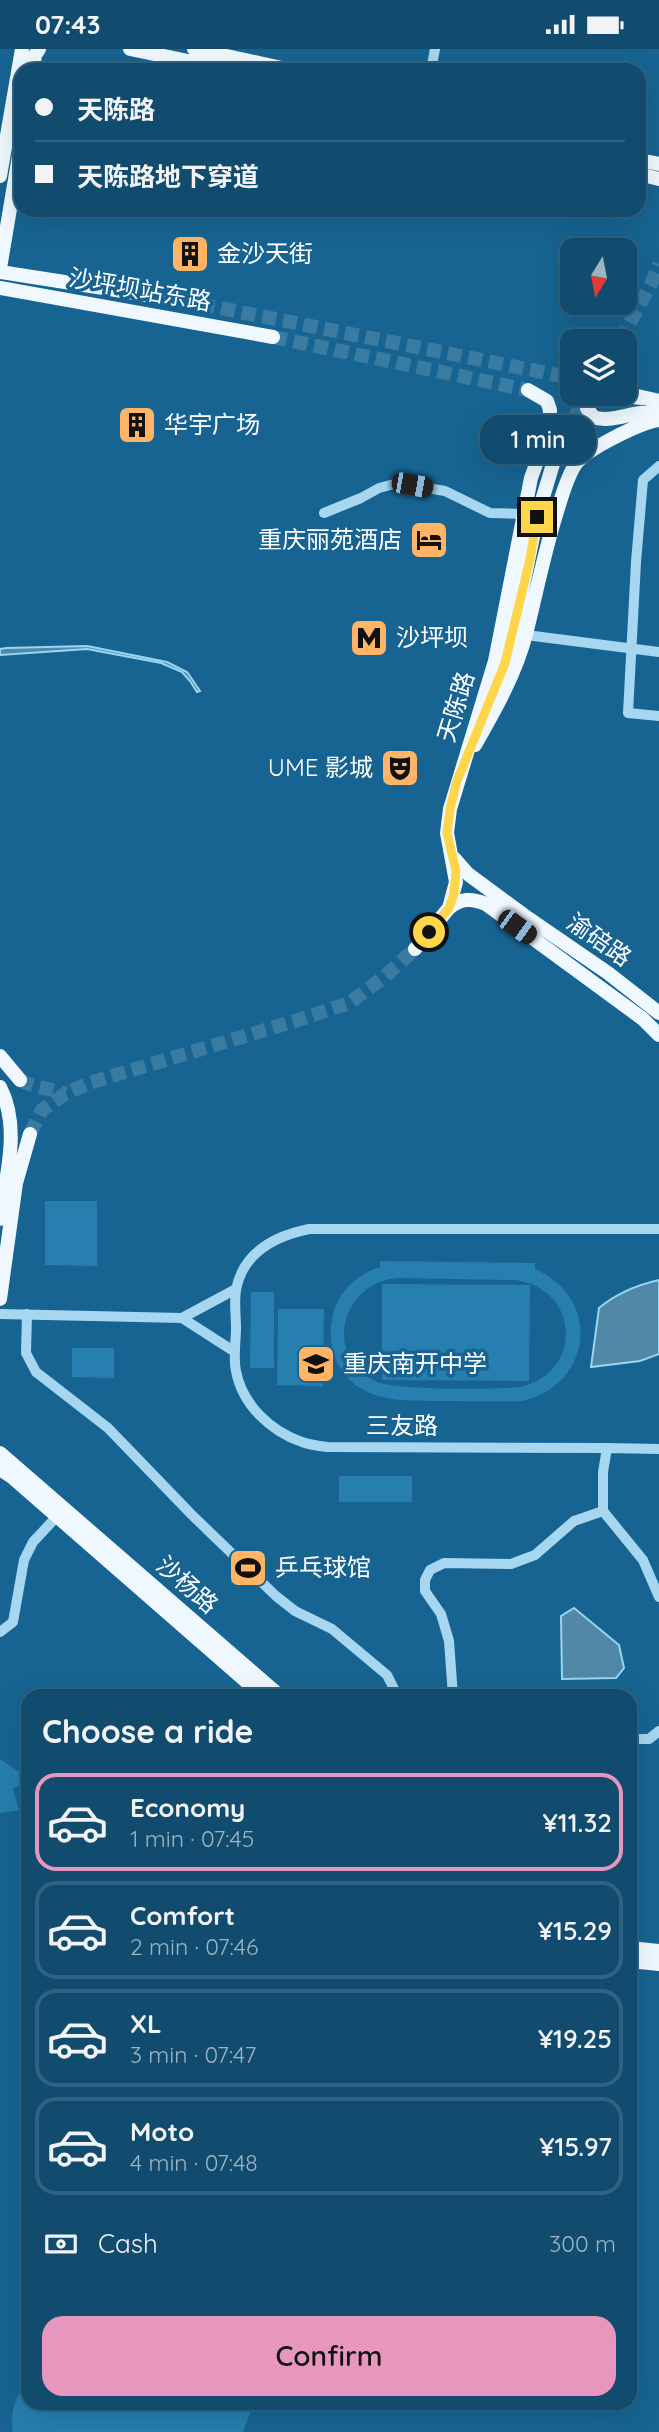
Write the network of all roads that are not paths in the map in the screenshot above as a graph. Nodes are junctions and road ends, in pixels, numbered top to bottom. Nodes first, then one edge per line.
1 (130, 49) edge
2 (194, 49) edge
3 (197, 63) edge
4 (259, 63) edge
5 (14, 95) edge
6 (0, 176) edge
7 (14, 186) edge
8 (0, 270) edge
9 (0, 288) edge
10 (180, 300) tunnel mouth
11 (272, 337) tunnel mouth
12 (528, 390) tunnel mouth
13 (637, 396) edge
14 (642, 398) junction
15 (659, 401) edge
16 (659, 413) edge
17 (659, 420) edge
18 (573, 421) tunnel mouth
19 (659, 466) edge
20 (324, 513) dead end
21 (523, 514) junction
22 (526, 635) junction
23 (630, 649) junction
24 (659, 652) edge
25 (659, 716) edge
26 (457, 781) junction
27 (450, 849) junction
28 (449, 908) junction
29 (415, 950) tunnel mouth
30 (659, 1013) edge
31 (659, 1035) edge
32 (0, 1056) edge
33 (20, 1080) tunnel mouth
34 (0, 1087) edge
35 (30, 1134) tunnel mouth
36 (5, 1152) edge
37 (1, 1210) edge
38 (659, 1229) edge
39 (236, 1289) junction
40 (0, 1299) edge
41 (0, 1314) edge
42 (27, 1314) junction
43 (183, 1318) junction
44 (235, 1352) junction
45 (607, 1448) junction
46 (659, 1449) edge
47 (0, 1453) edge
48 (0, 1469) edge
49 (603, 1511) junction
50 (61, 1513) junction
51 (659, 1597) edge
52 (0, 1632) edge
53 (255, 1689) edge
54 (272, 1689) edge
55 (394, 1689) edge
56 (452, 1689) edge
57 (659, 1731) edge
58 (637, 1739) edge
59 (637, 1949) edge
60 (659, 1951) edge
61 (637, 1962) edge
62 (659, 1964) edge

1 - 3 main road
2 - 4 main road
5 - 6 main road
7 - 8 main road
8 - 10 main road, 沙坪坝站东路
9 - 11 main road, 沙坪坝站东路
12 - 21 main road, 天陈路
13 - 14 main road
14 - 15 main road
14 - 16 main road
17 - 22 main road
18 - 26 main road
19 - 23 street
20 - 21 street
21 - 26 main road, 天陈路
22 - 23 street
22 - 26 main road
23 - 24 street
23 - 25 street
26 - 27 main road, 天陈路
27 - 28 main road, 天陈路
27 - 30 main road, 渝碚路
28 - 29 main road
28 - 31 main road, 渝碚路
32 - 33 main road
34 - 36 main road
35 - 40 main road
36 - 37 main road
38 - 39 street
39 - 43 street
39 - 44 street
41 - 42 street
42 - 43 street
42 - 55 street
43 - 44 street
44 - 45 street, 三友路
45 - 46 street, 三友路
45 - 49 street
47 - 50 main road
48 - 50 main road
49 - 51 street
49 - 56 street
50 - 52 street
50 - 53 main road, 沙杨路
50 - 54 main road, 沙杨路
57 - 58 street
59 - 60 main road
61 - 62 main road

